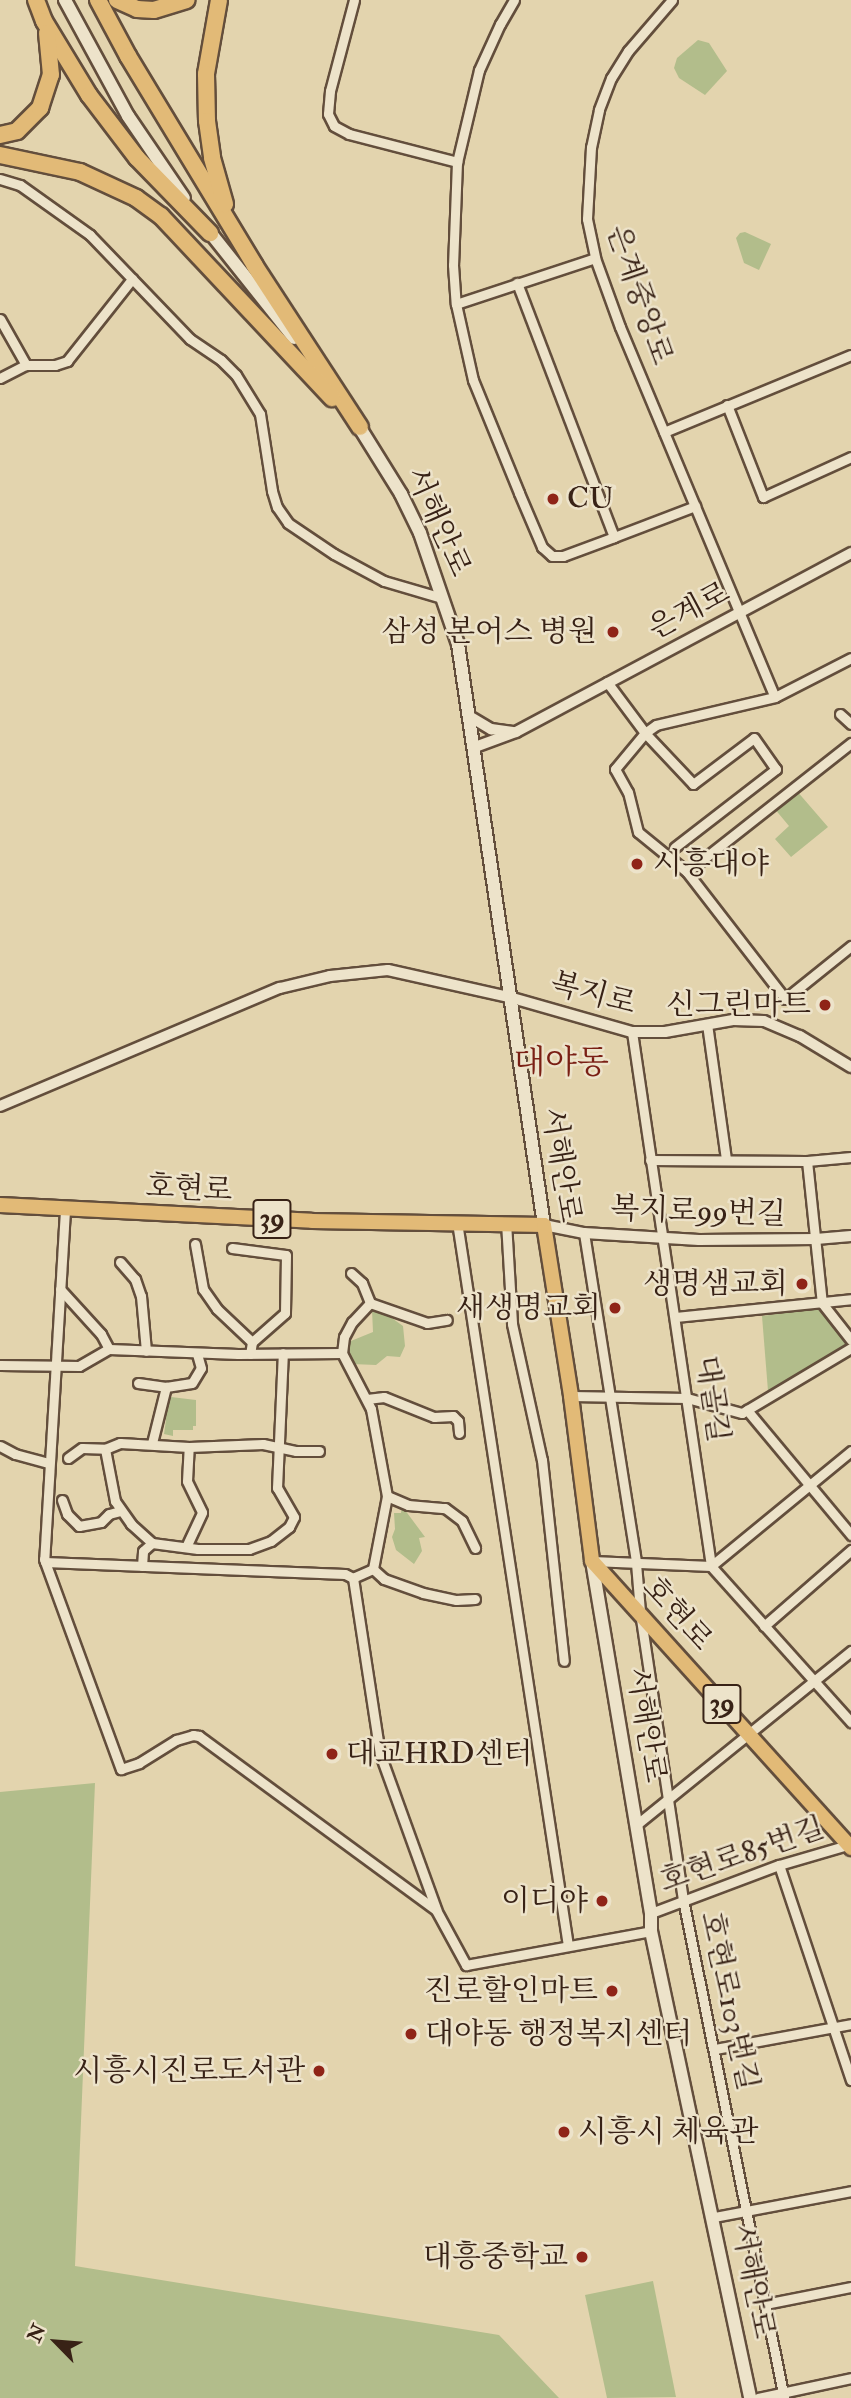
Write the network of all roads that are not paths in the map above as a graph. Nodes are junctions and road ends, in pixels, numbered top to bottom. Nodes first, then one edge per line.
1 (36, 0) edge
2 (65, 0) edge
3 (98, 0) edge
4 (117, 0) edge
5 (186, 0) edge
6 (219, 0) edge
7 (354, 0) edge
8 (514, 0) edge
9 (672, 0) edge
10 (44, 20) junction
11 (0, 135) edge
12 (0, 155) edge
13 (457, 162) junction
14 (0, 179) edge
15 (210, 233) junction
16 (595, 258) junction
17 (255, 266) junction
18 (132, 279) junction
19 (517, 283) junction
20 (456, 304) junction
21 (0, 319) edge
22 (851, 355) edge
23 (26, 365) junction
24 (0, 377) edge
25 (727, 405) junction
26 (360, 428) junction
27 (664, 432) junction
28 (851, 457) edge
29 (695, 506) junction
30 (614, 537) junction
31 (851, 553) edge
32 (443, 598) junction
33 (739, 612) junction
34 (851, 658) edge
35 (607, 682) junction
36 (775, 697) junction
37 (840, 714) dead end
38 (469, 716) junction
39 (851, 724) edge
40 (516, 732) junction
41 (645, 733) junction
42 (851, 743) edge
43 (475, 747) junction
44 (675, 848) dead end
45 (687, 872) junction
46 (851, 946) edge
47 (509, 997) junction
48 (707, 1024) junction
49 (632, 1032) junction
50 (851, 1067) edge
51 (0, 1106) edge
52 (851, 1157) edge
53 (726, 1159) junction
54 (650, 1160) junction
55 (807, 1161) junction
56 (0, 1205) edge
57 (65, 1210) junction
58 (457, 1222) junction
59 (506, 1222) junction
60 (544, 1225) junction
61 (584, 1233) junction
62 (851, 1236) edge
63 (661, 1238) junction
64 (816, 1240) junction
65 (195, 1244) dead end
66 (232, 1248) dead end
67 (120, 1262) dead end
68 (351, 1273) dead end
69 (60, 1289) junction
70 (851, 1299) edge
71 (370, 1303) junction
72 (822, 1303) junction
73 (675, 1317) junction
74 (447, 1320) dead end
75 (851, 1340) edge
76 (252, 1342) junction
77 (851, 1348) edge
78 (109, 1349) junction
79 (145, 1351) junction
80 (283, 1353) junction
81 (342, 1353) junction
82 (197, 1354) junction
83 (250, 1354) junction
84 (0, 1365) edge
85 (56, 1368) junction
86 (138, 1383) dead end
87 (166, 1387) junction
88 (571, 1396) junction
89 (610, 1397) junction
90 (687, 1398) junction
91 (367, 1399) junction
92 (747, 1410) junction
93 (459, 1433) dead end
94 (152, 1443) junction
95 (278, 1445) junction
96 (0, 1446) edge
97 (189, 1447) junction
98 (105, 1450) junction
99 (319, 1451) dead end
100 (851, 1451) edge
101 (68, 1458) dead end
102 (49, 1463) junction
103 (810, 1485) junction
104 (387, 1496) junction
105 (62, 1500) dead end
106 (120, 1511) junction
107 (851, 1535) edge
108 (152, 1543) junction
109 (186, 1547) junction
110 (475, 1548) dead end
111 (851, 1550) edge
112 (592, 1561) junction
113 (45, 1562) junction
114 (636, 1563) junction
115 (142, 1566) junction
116 (711, 1566) junction
117 (373, 1569) junction
118 (354, 1578) junction
119 (475, 1599) dead end
120 (640, 1612) junction
121 (764, 1626) junction
122 (851, 1651) edge
123 (564, 1661) dead end
124 (814, 1681) junction
125 (851, 1722) edge
126 (750, 1734) junction
127 (667, 1800) junction
128 (636, 1825) junction
129 (851, 1846) edge
130 (779, 1865) junction
131 (684, 1900) junction
132 (436, 1910) junction
133 (651, 1913) junction
134 (651, 1931) junction
135 (568, 1946) junction
136 (851, 2024) edge
137 (833, 2028) junction
138 (715, 2049) junction
139 (851, 2080) edge
140 (851, 2191) edge
141 (747, 2211) junction
142 (714, 2217) junction
143 (851, 2287) edge
144 (765, 2304) junction
145 (851, 2378) edge
146 (783, 2396) edge
147 (750, 2398) edge
148 (758, 2398) edge

1 - 10 highway
2 - 15 main road, 서해안로
3 - 17 highway
4 - 5 highway
6 - 17 highway
7 - 13 street
8 - 13 street
9 - 16 street, 은계중앙로
10 - 11 highway
10 - 15 highway
12 - 26 highway
13 - 20 street
14 - 18 street
15 - 26 main road, 서해안로
16 - 19 street
16 - 27 street, 은계중앙로
17 - 26 highway
18 - 23 street
18 - 32 street
19 - 20 street
19 - 30 street
20 - 30 street
21 - 23 street
22 - 25 street
23 - 24 street
25 - 27 street
25 - 28 street
26 - 32 main road, 서해안로
27 - 29 street, 은계중앙로
29 - 30 street
29 - 33 street, 은계중앙로
31 - 33 street, 은계로
32 - 38 main road, 서해안로
33 - 35 street, 은계로
33 - 36 street, 은계중앙로
34 - 36 street
35 - 40 street, 은계로
35 - 41 street
36 - 41 street
37 - 39 street
38 - 40 street
38 - 43 main road, 서해안로
40 - 43 street, 은계로
41 - 44 street
41 - 45 street
42 - 45 street
43 - 47 main road, 서해안로
45 - 46 street
47 - 49 street, 복지로
47 - 51 street, 복지로
47 - 60 main road, 서해안로
48 - 49 street, 복지로
48 - 50 street, 복지로
48 - 53 street
49 - 54 street, 대골길
52 - 55 street
53 - 54 street
53 - 55 street
54 - 63 street, 대골길
55 - 64 street
56 - 57 main road, 호현로 / 39
57 - 58 main road, 호현로 / 39
57 - 69 street
58 - 59 main road, 호현로 / 39
58 - 135 street
59 - 60 main road, 호현로 / 39
59 - 123 street
60 - 61 street, 복지로99번길
60 - 88 main road, 서해안로
61 - 63 street, 복지로99번길
61 - 89 street, 호현로103번길
62 - 64 street, 복지로99번길
63 - 64 street, 복지로99번길
63 - 73 street, 대골길
64 - 72 street
65 - 76 street
66 - 76 street
67 - 79 street
68 - 71 street
69 - 78 street
69 - 85 street
70 - 72 street
71 - 74 street
71 - 81 street
72 - 73 street
72 - 75 street
73 - 90 street, 대골길
76 - 83 street
77 - 92 street
78 - 79 street
78 - 85 street
79 - 82 street
80 - 81 street
80 - 83 street
80 - 95 street
81 - 91 street
82 - 83 street
82 - 87 street
84 - 85 street
85 - 102 street
86 - 87 street
87 - 94 street
88 - 89 street
88 - 112 main road, 서해안로
89 - 90 street
89 - 114 street, 호현로103번길
90 - 92 street
90 - 116 street, 대골길
91 - 93 street
91 - 104 street
92 - 103 street
94 - 97 street
94 - 98 street
95 - 97 street
95 - 99 street
95 - 109 street
96 - 102 street
97 - 109 street
98 - 101 street
98 - 106 street
100 - 103 street
102 - 113 street
103 - 107 street
103 - 116 street
104 - 110 street
104 - 117 street
105 - 106 street
106 - 108 street
108 - 109 street
108 - 115 street
111 - 121 street
112 - 114 street
112 - 120 main road, 호현로 / 39
112 - 128 main road, 서해안로
113 - 115 street
113 - 132 street
114 - 116 street
114 - 120 street, 호현로103번길
115 - 118 street
116 - 121 street
117 - 118 street
117 - 119 street
118 - 132 street
120 - 126 main road, 호현로 / 39
120 - 127 street, 호현로103번길
121 - 124 street
122 - 124 street
124 - 125 street
124 - 126 street
126 - 127 street
126 - 129 main road, 호현로 / 39
127 - 128 street
127 - 131 street, 호현로103번길
128 - 133 main road, 서해안로
129 - 130 street, 호현로85번길
130 - 131 street, 호현로85번길
130 - 137 street
131 - 133 street, 호현로85번길
131 - 138 street, 호현로103번길
132 - 135 street
133 - 134 main road, 서해안로
134 - 135 street
134 - 142 main road, 서해안로
136 - 137 street
137 - 138 street
137 - 139 street
138 - 141 street, 호현로103번길
140 - 141 street
141 - 142 street
141 - 144 street, 호현로103번길
142 - 147 main road, 서해안로
143 - 144 street
144 - 146 street, 호현로103번길
145 - 146 street
146 - 148 street

